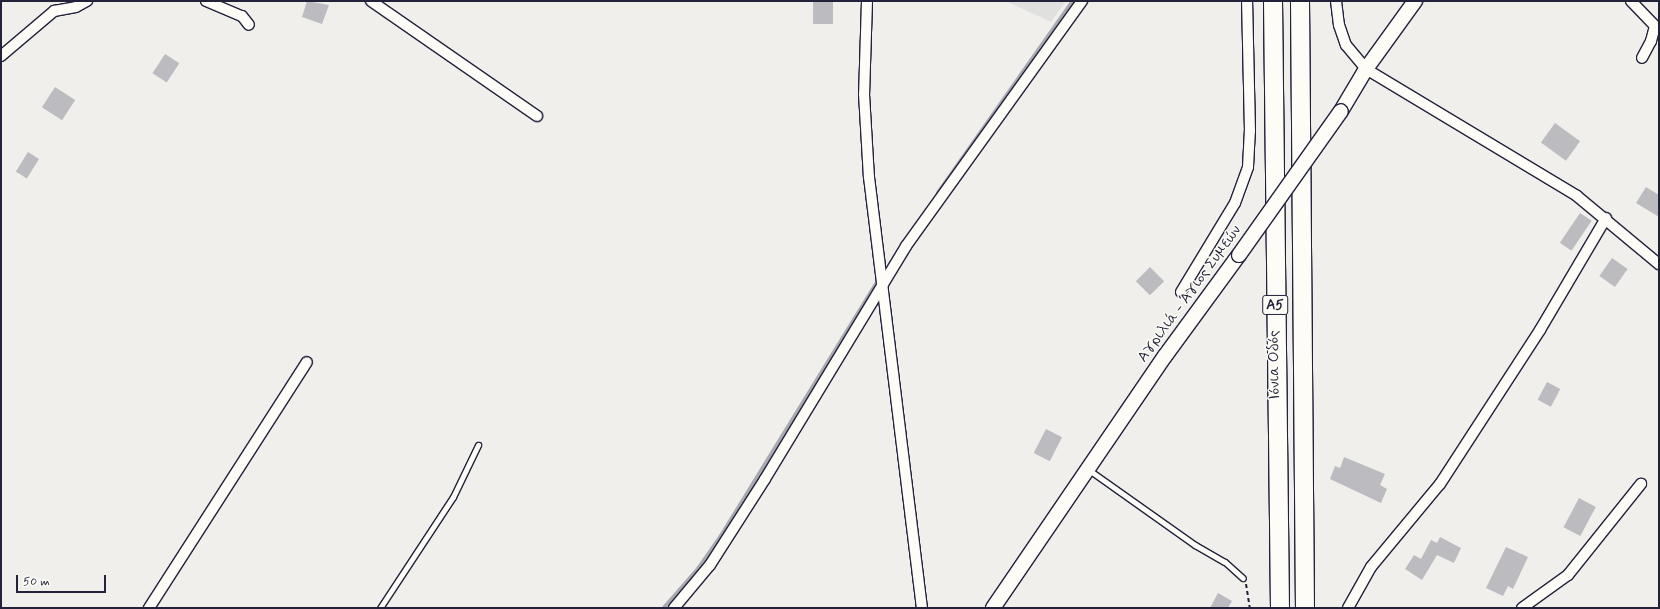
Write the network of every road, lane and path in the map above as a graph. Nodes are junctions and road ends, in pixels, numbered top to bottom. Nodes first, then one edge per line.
1 (87, 1) edge
2 (206, 1) edge
3 (371, 1) edge
4 (867, 1) edge
5 (1082, 1) edge
6 (1247, 1) edge
7 (1273, 1) edge
8 (1300, 1) edge
9 (1336, 1) edge
10 (1415, 1) edge
11 (1632, 1) edge
12 (249, 25) dead end
13 (1, 56) edge
14 (1642, 58) dead end
15 (1366, 69) junction
16 (537, 116) dead end
17 (1606, 218) junction
18 (1659, 264) edge
19 (882, 286) junction
20 (1181, 292) dead end
21 (307, 362) dead end
22 (478, 445) dead end
23 (1087, 469) junction
24 (1641, 484) dead end
25 (1243, 578) joint
26 (149, 608) edge
27 (380, 608) edge
28 (674, 608) edge
29 (922, 608) edge
30 (993, 608) edge
31 (1250, 608) edge
32 (1280, 608) edge
33 (1305, 608) edge
34 (1348, 608) edge
35 (1522, 608) edge

1 - 13 street
2 - 12 street
3 - 16 street
4 - 19 street
5 - 19 street
6 - 20 street
7 - 32 highway, Ιόνια Οδός / Α5
8 - 33 highway, Ιόνια Οδός / Α5
9 - 15 street
10 - 15 main road, Αγριλιά - Άγιος Συμεών
11 - 14 street
15 - 17 street
15 - 23 main road, Αγριλιά - Άγιος Συμεών, bridge
17 - 18 street
17 - 34 street
19 - 28 street
19 - 29 street
21 - 26 street
22 - 27 lane
23 - 25 lane
23 - 30 main road, Αγριλιά - Άγιος Συμεών
24 - 35 street
25 - 31 path

